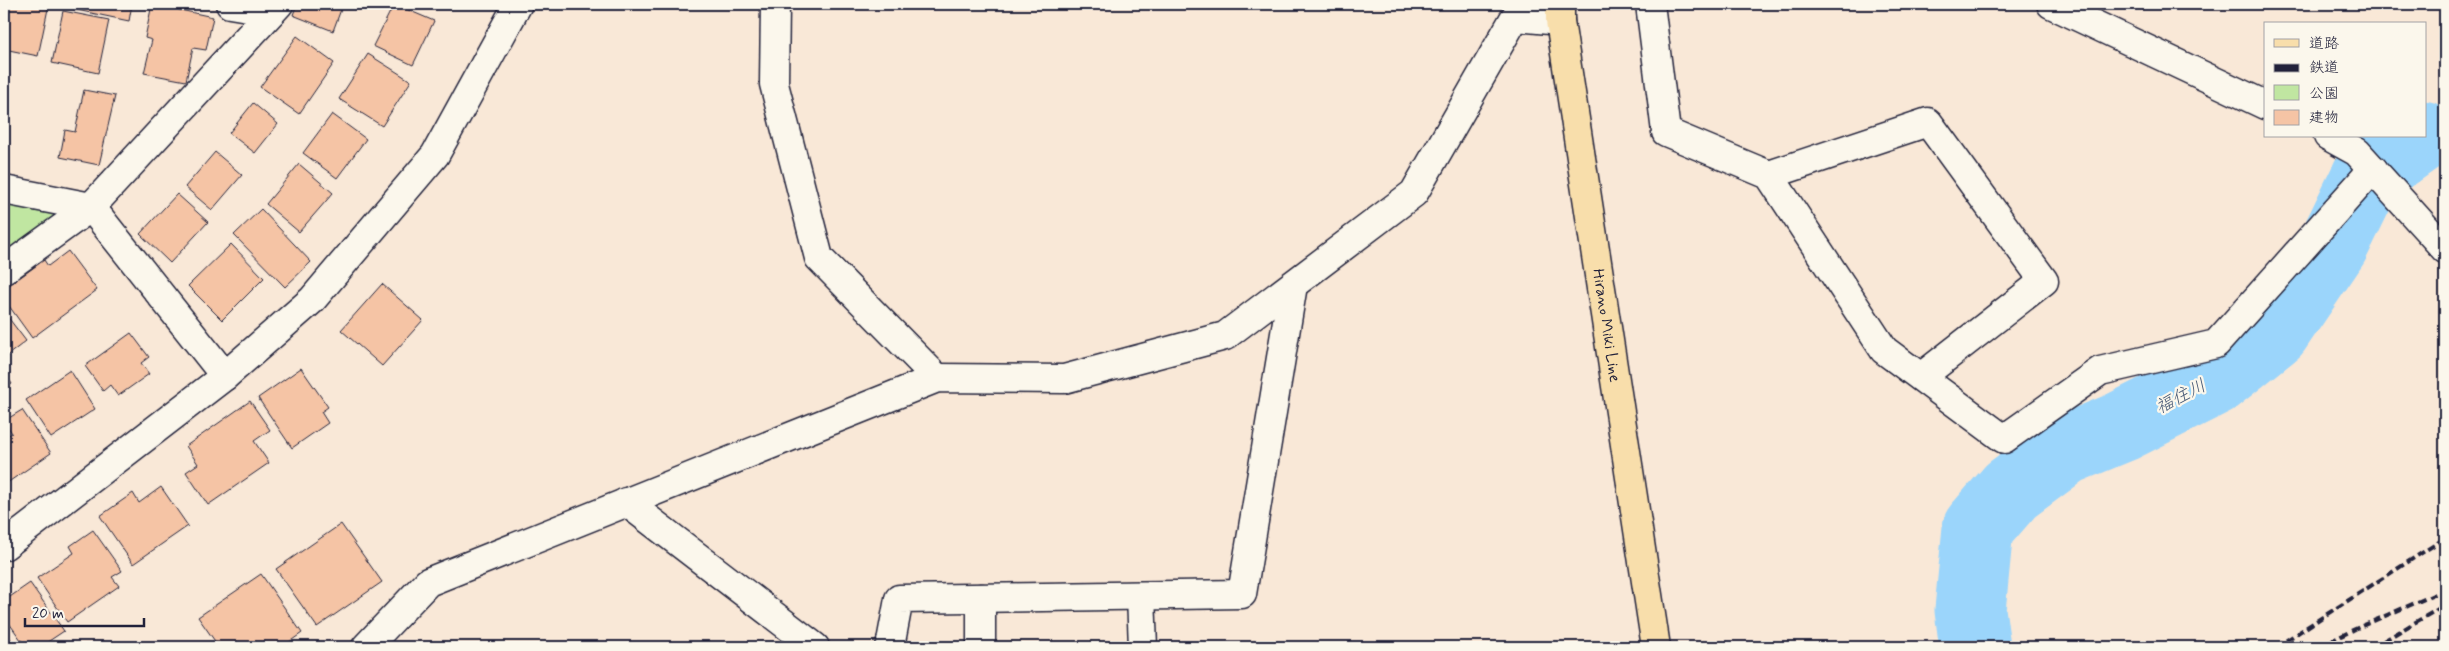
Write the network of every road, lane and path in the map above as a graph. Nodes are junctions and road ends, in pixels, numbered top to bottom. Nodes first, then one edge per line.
1 (230, 4) edge
2 (518, 4) edge
3 (774, 4) edge
4 (1650, 4) edge
5 (2051, 4) edge
6 (276, 8) edge
7 (1560, 13) edge
8 (2264, 105) edge
9 (2332, 138) edge
10 (2373, 169) junction
11 (1769, 175) junction
12 (4, 190) edge
13 (91, 207) junction
14 (2445, 249) edge
15 (4, 270) edge
16 (1293, 285) junction
17 (225, 376) junction
18 (1921, 377) junction
19 (937, 378) junction
20 (626, 502) junction
21 (4, 546) edge
22 (1141, 596) junction
23 (981, 598) junction
24 (366, 647) edge
25 (815, 647) edge
26 (890, 647) edge
27 (981, 647) edge
28 (1143, 647) edge
29 (1656, 647) edge

1 - 6 street
2 - 17 street
3 - 19 street
4 - 11 street
5 - 8 street
6 - 13 street
7 - 16 street
7 - 29 main road, Hirano Miki Line
9 - 10 street
10 - 14 street
10 - 18 street
11 - 18 street
11 - 18 street
12 - 13 street
13 - 15 street
13 - 17 street
16 - 19 street
16 - 22 street
17 - 21 street
19 - 20 street
20 - 24 street
20 - 25 street
22 - 23 street
22 - 28 street
23 - 26 street
23 - 27 street

